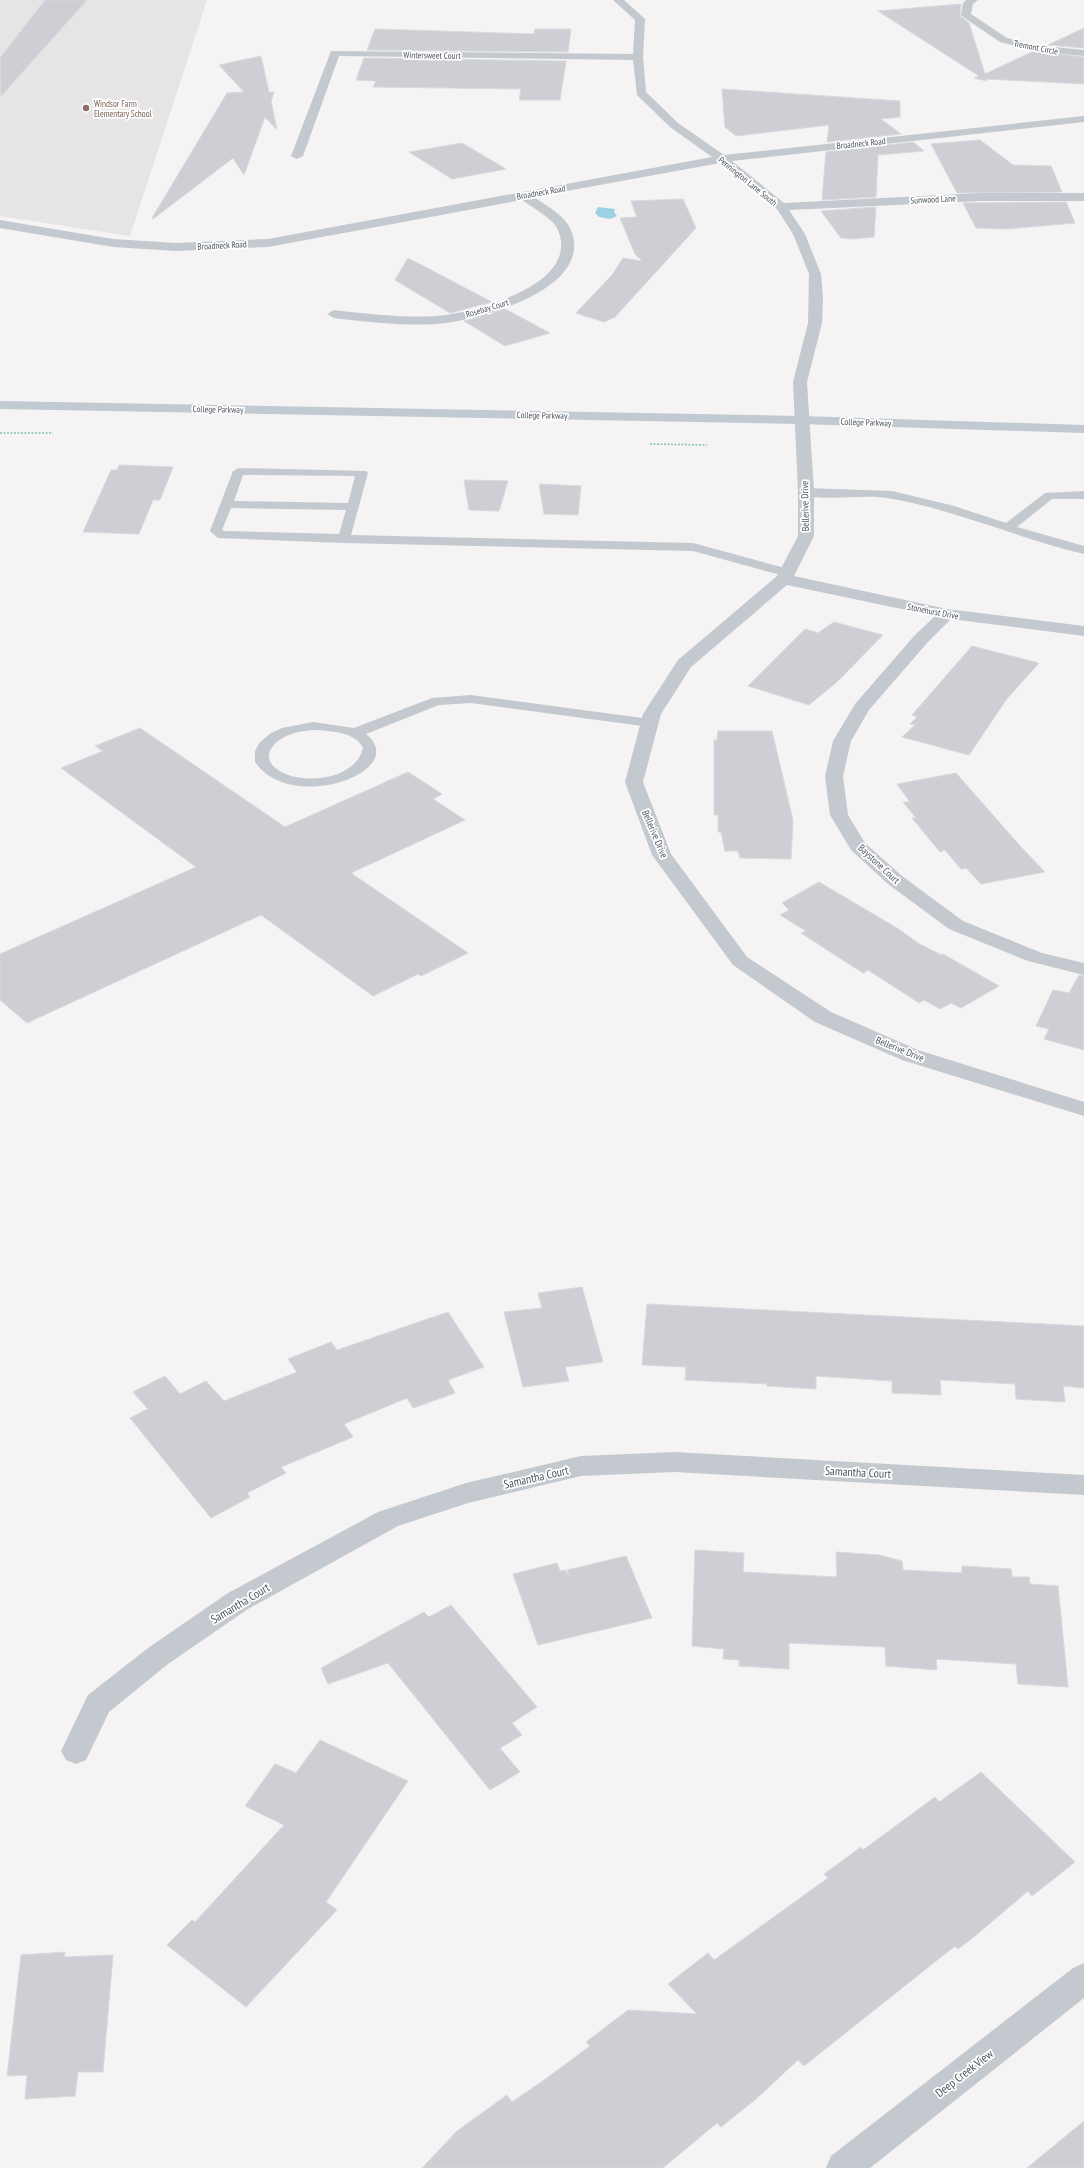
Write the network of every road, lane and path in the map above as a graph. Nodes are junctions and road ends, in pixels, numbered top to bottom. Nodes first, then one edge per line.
1 (618, 0) edge
2 (973, 0) edge
3 (1084, 53) edge
4 (638, 57) junction
5 (1084, 119) edge
6 (297, 156) dead end
7 (722, 159) junction
8 (523, 195) junction
9 (1084, 197) edge
10 (782, 207) junction
11 (0, 224) edge
12 (334, 314) dead end
13 (0, 405) edge
14 (800, 420) junction
15 (1084, 429) edge
16 (806, 492) junction
17 (1084, 495) edge
18 (226, 504) junction
19 (353, 508) junction
20 (1009, 527) junction
21 (344, 539) junction
22 (1084, 550) edge
23 (786, 576) junction
24 (947, 614) junction
25 (1084, 631) edge
26 (650, 723) junction
27 (355, 733) junction
28 (1084, 969) edge
29 (1084, 1109) edge
30 (1084, 1485) edge
31 (76, 1752) dead end
32 (1084, 1978) edge
33 (843, 2168) edge

1 - 4 street, Pennington Lane South
2 - 3 street, Tremont Circle
4 - 6 street, Wintersweet Court
4 - 7 street, Pennington Lane South
5 - 7 street, Broadneck Road
7 - 8 street, Broadneck Road
7 - 10 street, Pennington Lane South
8 - 11 street, Broadneck Road
8 - 12 street, Rosebay Court
9 - 10 street, Sunwood Lane
10 - 14 street, Pennington Lane South
13 - 14 main road, College Parkway
14 - 15 main road, College Parkway
14 - 16 street, Bellerive Drive
16 - 20 lane
16 - 23 street, Bellerive Drive
17 - 20 lane
18 - 19 lane
18 - 19 lane
18 - 21 lane
19 - 21 lane
20 - 22 lane
21 - 23 lane
23 - 24 street, Stonehurst Drive
23 - 26 street, Bellerive Drive
24 - 25 street, Stonehurst Drive
24 - 28 street, Baystone Court
26 - 27 lane
26 - 29 street, Bellerive Drive
27 - 27 lane
30 - 31 street, Samantha Court
32 - 33 street, Deep Creek View

